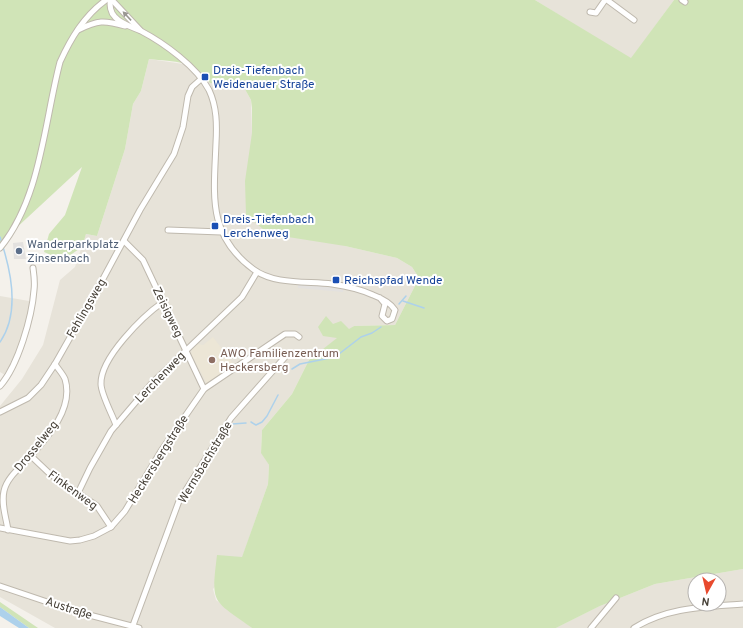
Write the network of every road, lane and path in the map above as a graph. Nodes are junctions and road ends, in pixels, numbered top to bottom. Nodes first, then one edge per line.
1 (106, 0) edge
2 (111, 0) edge
3 (606, 0) edge
4 (590, 12) dead end
5 (634, 20) dead end
6 (136, 29) junction
7 (77, 30) junction
8 (142, 32) junction
9 (201, 79) junction
10 (168, 230) dead end
11 (221, 232) junction
12 (124, 242) junction
13 (0, 248) edge
14 (33, 268) dead end
15 (257, 272) junction
16 (380, 298) dead end
17 (163, 302) junction
18 (299, 337) dead end
19 (186, 350) junction
20 (286, 356) dead end
21 (54, 364) junction
22 (0, 386) edge
23 (204, 389) junction
24 (0, 412) edge
25 (116, 425) junction
26 (31, 456) junction
27 (78, 493) junction
28 (111, 527) junction
29 (0, 528) edge
30 (8, 530) junction
31 (0, 586) edge
32 (616, 598) dead end
33 (743, 604) edge
34 (133, 627) edge
35 (139, 628) edge
36 (590, 628) edge
37 (634, 628) edge

1 - 7 street
2 - 6 street
8 -> 2 street
3 - 4 street
3 - 5 street
6 - 7 street
6 - 8 street
7 - 13 street
8 - 9 street
9 - 11 street
9 - 12 street, Fehlingsweg
10 - 11 street
11 - 15 street
12 - 17 street, Zeisigweg
12 - 21 street, Fehlingsweg
14 - 22 street
15 - 16 street
15 - 19 street, Lerchenweg
17 - 19 street, Zeisigweg
17 - 25 street
18 - 23 street, Heckersbergstraße
19 - 23 street, Zeisigweg
19 - 25 street, Lerchenweg
20 - 34 street, Wernsbachstraße
21 - 24 street, Fehlingsweg
21 - 26 street, Drosselweg
23 - 28 street, Heckersbergstraße
25 - 27 street, Lerchenweg
26 - 27 street, Finkenweg
26 - 30 street, Drosselweg
27 - 28 street, Finkenweg
28 - 30 street, Heckersbergstraße
29 - 30 street, Heckersbergstraße
31 - 34 street, Austraße
32 - 36 street
33 - 37 street
34 - 35 street, Austraße

